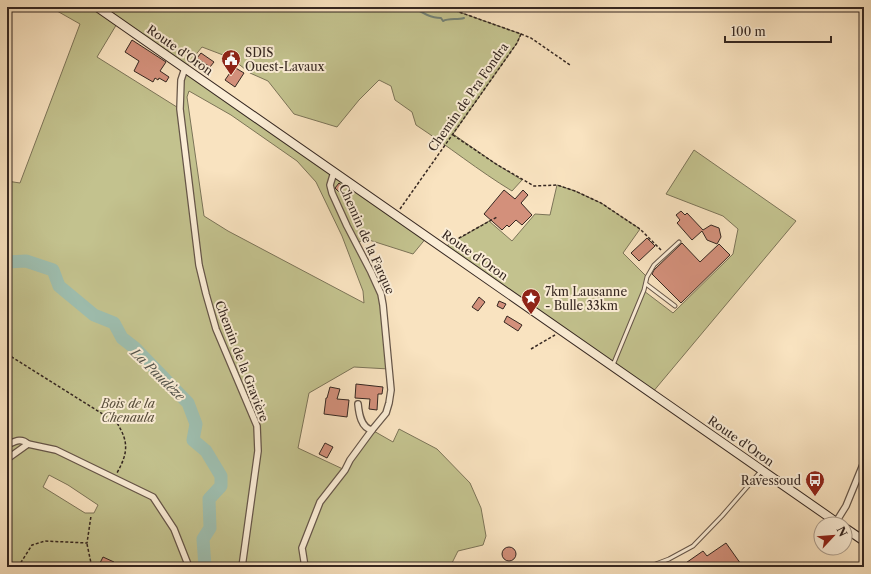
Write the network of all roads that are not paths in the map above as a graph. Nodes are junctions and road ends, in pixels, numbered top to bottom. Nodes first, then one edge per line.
1 (97, 7) edge
2 (185, 68) junction
3 (334, 172) junction
4 (679, 242) dead end
5 (646, 284) junction
6 (675, 306) dead end
7 (613, 365) junction
8 (358, 404) dead end
9 (372, 430) junction
10 (28, 444) junction
11 (7, 445) edge
12 (7, 459) edge
13 (864, 462) edge
14 (762, 470) junction
15 (828, 516) edge
16 (841, 516) edge
17 (853, 533) edge
18 (864, 541) edge
19 (189, 567) edge
20 (242, 567) edge
21 (305, 567) edge
22 (648, 567) edge

1 - 2 main road, Route d'Oron
2 - 3 main road, Route d'Oron
2 - 20 street, Chemin de la Gravière
3 - 7 main road, Route d'Oron
3 - 9 street, Chemin de la Farque
4 - 5 lane
5 - 6 lane
5 - 7 lane
7 - 14 main road, Route d'Oron
8 - 9 street
9 - 21 street, Chemin de la Farque
10 - 11 street
10 - 12 street
10 - 19 street
13 - 16 street
14 - 15 main road, Route d'Oron
14 - 22 lane
17 - 18 main road

